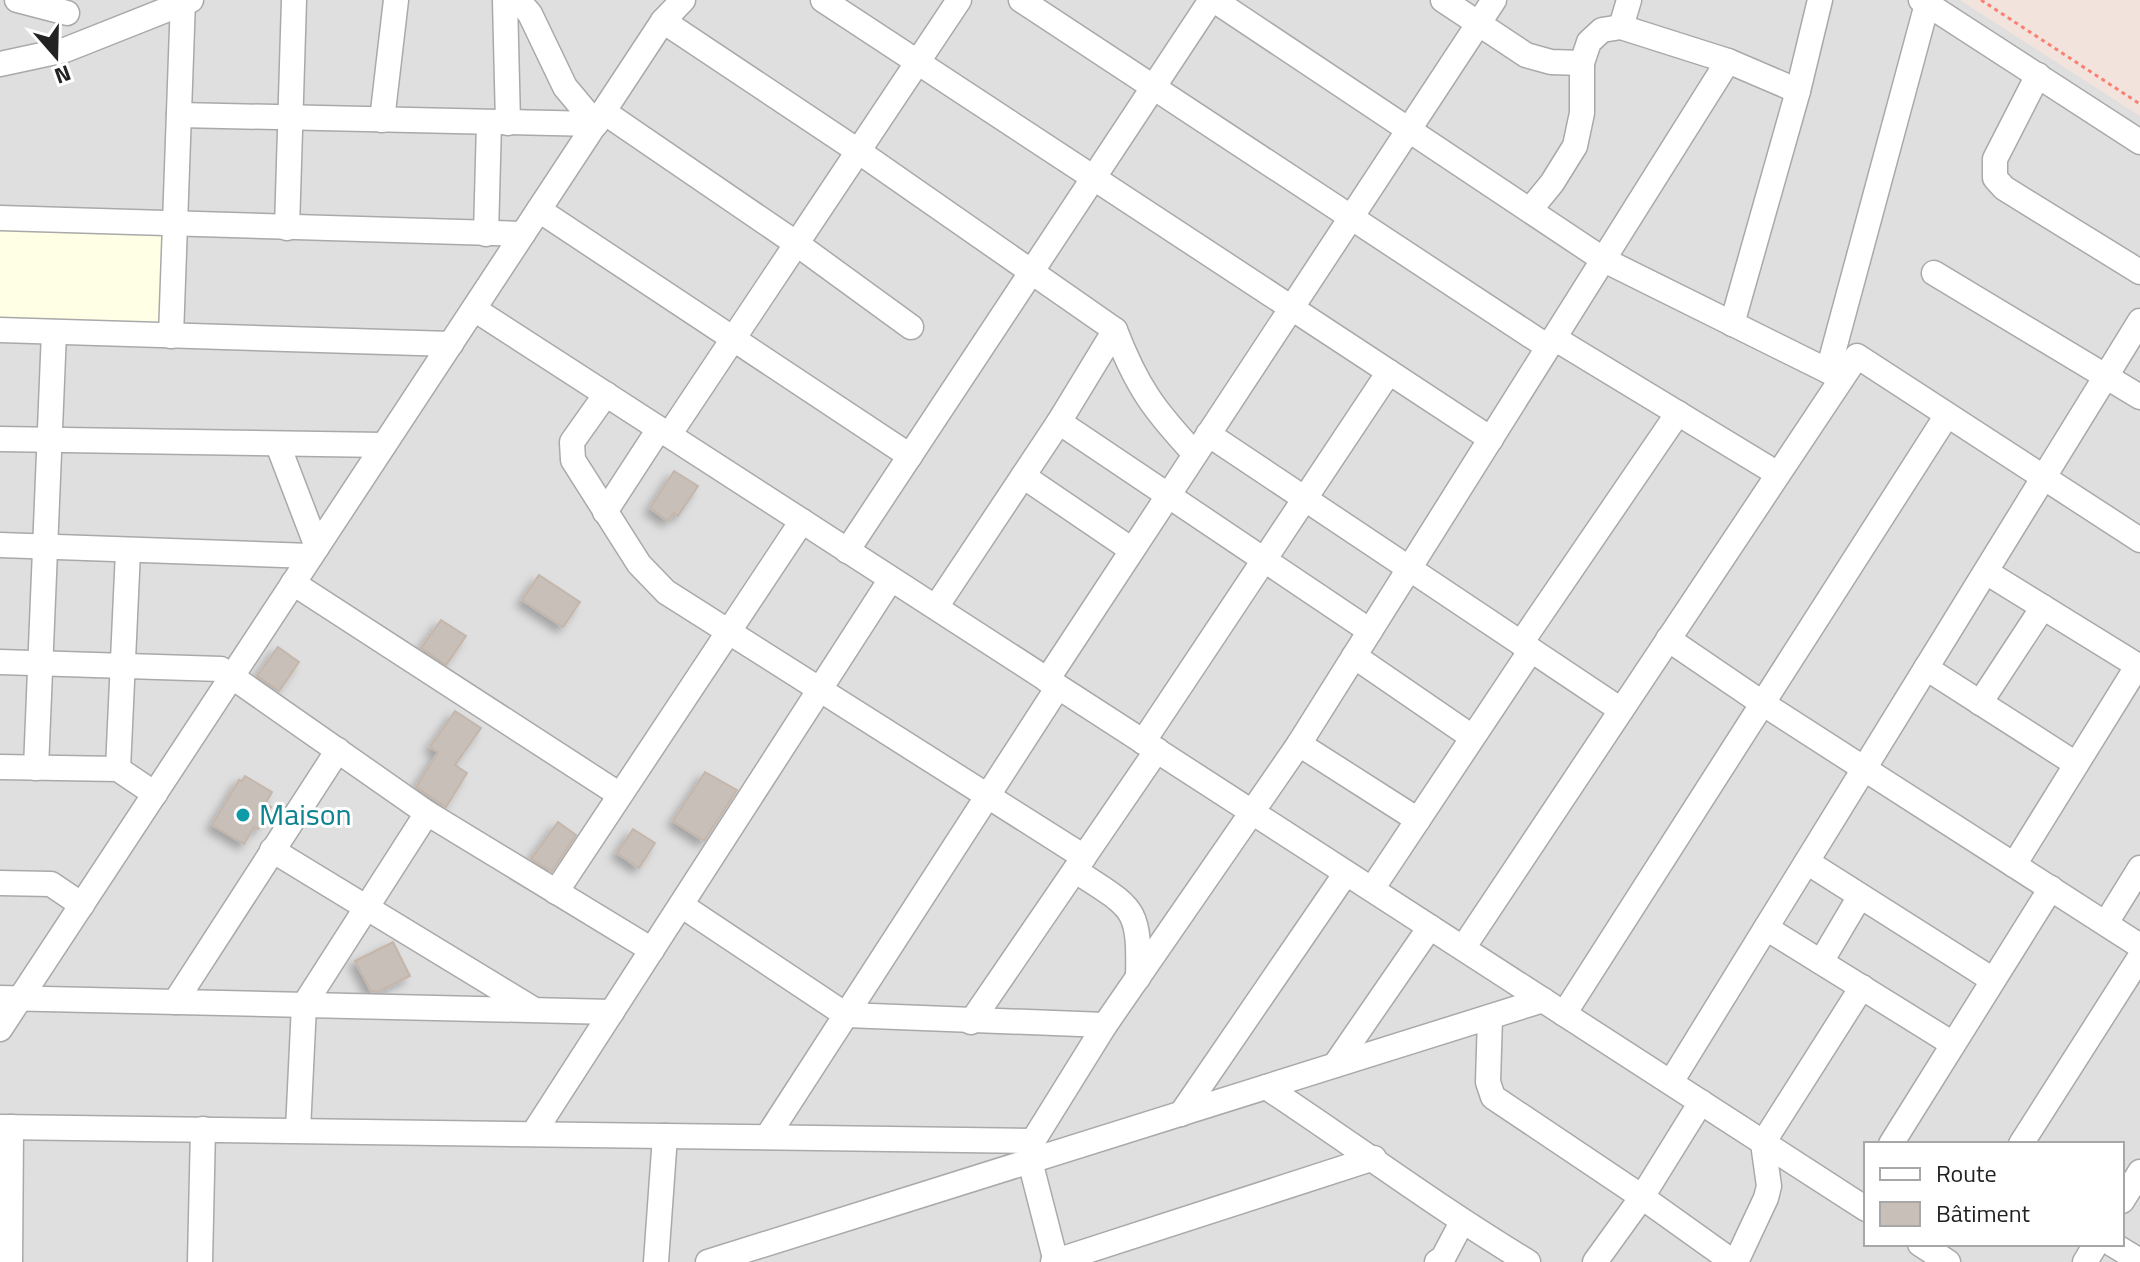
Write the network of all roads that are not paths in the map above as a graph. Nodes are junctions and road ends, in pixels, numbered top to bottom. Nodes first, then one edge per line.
1 (17, 0) edge
2 (294, 0) edge
3 (396, 0) edge
4 (505, 0) edge
5 (518, 0) edge
6 (683, 0) edge
7 (823, 0) edge
8 (959, 0) edge
9 (1021, 0) edge
10 (1212, 0) edge
11 (1443, 0) edge
12 (1494, 0) edge
13 (1629, 0) edge
14 (1820, 0) edge
15 (186, 1) edge
16 (1924, 2) edge
17 (68, 6) edge
18 (663, 21) junction
19 (1479, 22) junction
20 (1621, 27) junction
21 (65, 50) junction
22 (1728, 61) junction
23 (917, 62) junction
24 (1582, 63) junction
25 (0, 64) edge
26 (2038, 75) junction
27 (1153, 87) junction
28 (1798, 91) junction
29 (179, 115) junction
30 (290, 118) junction
31 (600, 118) junction
32 (382, 120) junction
33 (499, 123) junction
34 (1408, 130) junction
35 (2140, 142) edge
36 (858, 151) junction
37 (1093, 178) junction
38 (539, 210) junction
39 (1530, 210) junction
40 (1351, 217) junction
41 (0, 218) edge
42 (175, 224) junction
43 (287, 228) junction
44 (486, 234) junction
45 (523, 234) junction
46 (797, 244) junction
47 (1604, 260) junction
48 (1032, 271) junction
49 (2140, 272) edge
50 (1934, 273) dead end
51 (1291, 308) junction
52 (474, 309) junction
53 (2140, 321) edge
54 (1732, 324) junction
55 (911, 327) dead end
56 (0, 330) edge
57 (1115, 330) junction
58 (54, 332) junction
59 (171, 336) junction
60 (733, 339) junction
61 (1551, 342) junction
62 (451, 344) junction
63 (1389, 372) junction
64 (1835, 374) junction
65 (2107, 376) junction
66 (606, 394) junction
67 (2140, 397) edge
68 (1678, 413) junction
69 (1947, 415) junction
70 (1059, 422) junction
71 (664, 432) junction
72 (0, 439) edge
73 (1491, 439) junction
74 (50, 440) junction
75 (1202, 444) junction
76 (278, 445) junction
77 (384, 445) junction
78 (910, 456) junction
79 (1778, 474) junction
80 (1023, 476) junction
81 (2044, 478) junction
82 (1168, 495) junction
83 (1304, 499) junction
84 (605, 512) junction
85 (802, 521) junction
86 (2140, 540) edge
87 (0, 545) edge
88 (45, 547) junction
89 (1132, 550) junction
90 (128, 551) junction
91 (847, 551) junction
92 (314, 552) junction
93 (1264, 559) junction
94 (1409, 569) junction
95 (1986, 572) junction
96 (891, 579) junction
97 (293, 583) junction
98 (936, 607) junction
99 (2043, 607) junction
100 (729, 631) junction
101 (1370, 631) junction
102 (1668, 639) junction
103 (1526, 647) junction
104 (1354, 656) junction
105 (0, 662) edge
106 (40, 663) junction
107 (123, 666) junction
108 (2139, 666) edge
109 (1926, 668) junction
110 (232, 677) junction
111 (1053, 683) junction
112 (820, 689) junction
113 (1762, 703) junction
114 (1980, 703) junction
115 (1621, 710) junction
116 (1472, 737) junction
117 (1299, 744) junction
118 (1150, 746) junction
119 (338, 750) junction
120 (2076, 764) junction
121 (0, 767) edge
122 (36, 768) junction
123 (1865, 768) junction
124 (118, 769) junction
125 (155, 794) junction
126 (620, 795) junction
127 (988, 796) junction
128 (1250, 811) junction
129 (427, 813) junction
130 (1418, 820) junction
131 (272, 850) junction
132 (1807, 862) junction
133 (1080, 864) junction
134 (2014, 865) junction
135 (2140, 868) edge
136 (1346, 873) junction
137 (0, 883) edge
138 (2051, 888) junction
139 (1372, 889) junction
140 (556, 892) junction
141 (1860, 896) junction
142 (82, 905) junction
143 (681, 905) junction
144 (366, 907) junction
145 (2106, 923) junction
146 (1430, 927) junction
147 (1766, 928) junction
148 (2140, 946) edge
149 (1463, 948) junction
150 (652, 950) junction
151 (2140, 957) edge
152 (1821, 962) junction
153 (1138, 978) junction
154 (1993, 980) junction
155 (1862, 987) junction
156 (10, 998) edge
157 (1543, 1000) junction
158 (175, 1002) junction
159 (304, 1005) junction
160 (535, 1010) junction
161 (612, 1012) junction
162 (1564, 1014) junction
163 (846, 1015) junction
164 (1490, 1017) junction
165 (971, 1022) junction
166 (1105, 1025) junction
167 (0, 1029) edge
168 (1953, 1044) junction
169 (1335, 1065) junction
170 (1671, 1082) junction
171 (1266, 1087) junction
172 (1701, 1102) junction
173 (1181, 1114) junction
174 (6, 1127) edge
175 (203, 1129) junction
176 (298, 1130) junction
177 (533, 1134) junction
178 (665, 1136) junction
179 (767, 1137) junction
180 (1892, 1142) edge
181 (2022, 1142) edge
182 (1763, 1143) junction
183 (1032, 1151) junction
184 (1374, 1158) junction
185 (2140, 1172) edge
186 (1642, 1197) junction
187 (1862, 1198) edge
188 (2124, 1198) edge
189 (1462, 1222) junction
190 (1925, 1246) edge
191 (2115, 1246) edge
192 (1950, 1256) edge
193 (2140, 1261) edge
194 (10, 1262) edge
195 (200, 1262) edge
196 (656, 1262) edge
197 (708, 1262) edge
198 (1055, 1262) edge
199 (1437, 1262) edge
200 (1528, 1262) edge
201 (1595, 1262) edge
202 (1735, 1262) edge

1 - 17 street
2 - 30 street
3 - 32 street
4 - 33 street
5 - 31 street
6 - 18 street
7 - 23 street
8 - 23 street
9 - 27 street
10 - 27 street
10 - 34 street
11 - 19 street
12 - 19 street
13 - 20 street
14 - 28 street
15 - 21 street
15 - 29 street
16 - 26 street
16 - 64 street
17 - 21 street
18 - 31 street
18 - 36 street
19 - 24 street
19 - 34 street
20 - 22 street
20 - 24 street
21 - 25 street
22 - 28 street
22 - 47 street
23 - 36 street
23 - 37 street
24 - 39 street
26 - 35 street
26 - 49 street
27 - 37 street
27 - 40 street
28 - 54 street
29 - 30 street
29 - 42 street
30 - 32 street
30 - 43 street
31 - 33 street
31 - 38 street
31 - 46 street
32 - 33 street
33 - 44 street
34 - 39 street
34 - 40 street
36 - 46 street
36 - 48 street
37 - 48 street
37 - 51 street
38 - 45 street
38 - 60 street
39 - 47 street
40 - 51 street
40 - 61 street
41 - 42 street
42 - 43 street
42 - 59 street
43 - 44 street
44 - 45 street
45 - 52 street
46 - 55 street
46 - 60 street
47 - 54 street
47 - 61 street
48 - 57 street
48 - 78 street
50 - 65 street
51 - 63 street
51 - 75 street
52 - 62 street
52 - 66 street
53 - 65 street
54 - 64 street
56 - 58 street
57 - 70 street
57 - 75 street
58 - 59 street
58 - 74 street
59 - 62 street
60 - 71 street
60 - 78 street
61 - 68 street
61 - 73 street
62 - 77 street
63 - 73 street
63 - 83 street
64 - 69 street
64 - 79 street
65 - 67 street
65 - 81 street
66 - 71 street
66 - 84 street
68 - 79 street
68 - 103 street
69 - 81 street
69 - 113 street
70 - 80 street
70 - 82 street
71 - 84 street
71 - 85 street
72 - 74 street
73 - 94 street
74 - 76 street
74 - 88 street
75 - 82 street
75 - 83 street
76 - 77 street
76 - 92 street
77 - 92 street
78 - 91 street
79 - 102 street
80 - 89 street
80 - 98 street
81 - 86 street
81 - 95 street
82 - 89 street
82 - 93 street
83 - 93 street
83 - 94 street
84 - 100 street
85 - 91 street
85 - 100 street
87 - 88 street
88 - 90 street
88 - 106 street
89 - 111 street
90 - 92 street
90 - 107 street
91 - 96 street
92 - 97 street
93 - 101 street
93 - 118 street
94 - 101 street
94 - 103 street
95 - 99 street
95 - 109 street
96 - 98 street
96 - 112 street
97 - 110 street
97 - 126 street
98 - 111 street
99 - 108 street
99 - 114 street
100 - 112 street
100 - 126 street
101 - 104 street
102 - 113 street
102 - 115 street
103 - 115 street
103 - 116 street
104 - 116 street
104 - 117 street
105 - 106 street
106 - 107 street
106 - 122 street
107 - 110 street
107 - 124 street
108 - 120 street
109 - 114 street
109 - 123 street
110 - 119 street
110 - 125 street
111 - 118 street
111 - 127 street
112 - 127 street
112 - 143 street
113 - 123 street
113 - 162 street
114 - 120 street
115 - 149 street
116 - 130 street
117 - 128 street
117 - 130 street
118 - 128 street
118 - 133 street
119 - 129 street
119 - 131 street
120 - 134 street
121 - 122 street
122 - 124 street
123 - 132 street
123 - 134 street
124 - 125 street
125 - 142 street
126 - 140 street
127 - 133 street
127 - 163 street
128 - 136 street
128 - 153 street
129 - 140 street
129 - 144 street
130 - 139 street
131 - 144 street
131 - 158 street
132 - 141 street
132 - 147 street
133 - 153 street
133 - 165 street
134 - 138 street
135 - 145 street
136 - 139 street
136 - 173 street
137 - 142 street
138 - 145 street
138 - 154 street
139 - 146 street
140 - 150 street
141 - 152 street
141 - 154 street
142 - 156 street
143 - 150 street
143 - 163 street
144 - 159 street
144 - 160 street
145 - 148 street
146 - 149 street
146 - 169 street
147 - 152 street
147 - 170 street
149 - 157 street
150 - 161 street
151 - 181 street
152 - 155 street
153 - 166 street
154 - 168 street
155 - 168 street
155 - 182 street
156 - 158 street
156 - 167 street
157 - 162 street
157 - 164 street
158 - 159 street
159 - 160 street
159 - 176 street
160 - 161 street
161 - 177 street
162 - 170 street
163 - 165 street
163 - 179 street
164 - 169 street
164 - 186 street
165 - 166 street
166 - 183 street
168 - 180 street
169 - 171 street
170 - 172 street
171 - 173 street
171 - 184 street
172 - 182 street
172 - 186 street
173 - 183 street
174 - 175 street
174 - 194 street
175 - 176 street
175 - 195 street
176 - 177 street
177 - 178 street
178 - 179 street
178 - 196 street
179 - 183 street
182 - 187 street
182 - 202 street
183 - 197 street
183 - 198 street
184 - 189 street
184 - 198 street
185 - 188 street
186 - 201 street
186 - 202 street
189 - 199 street
189 - 200 street
190 - 192 street
191 - 193 street

